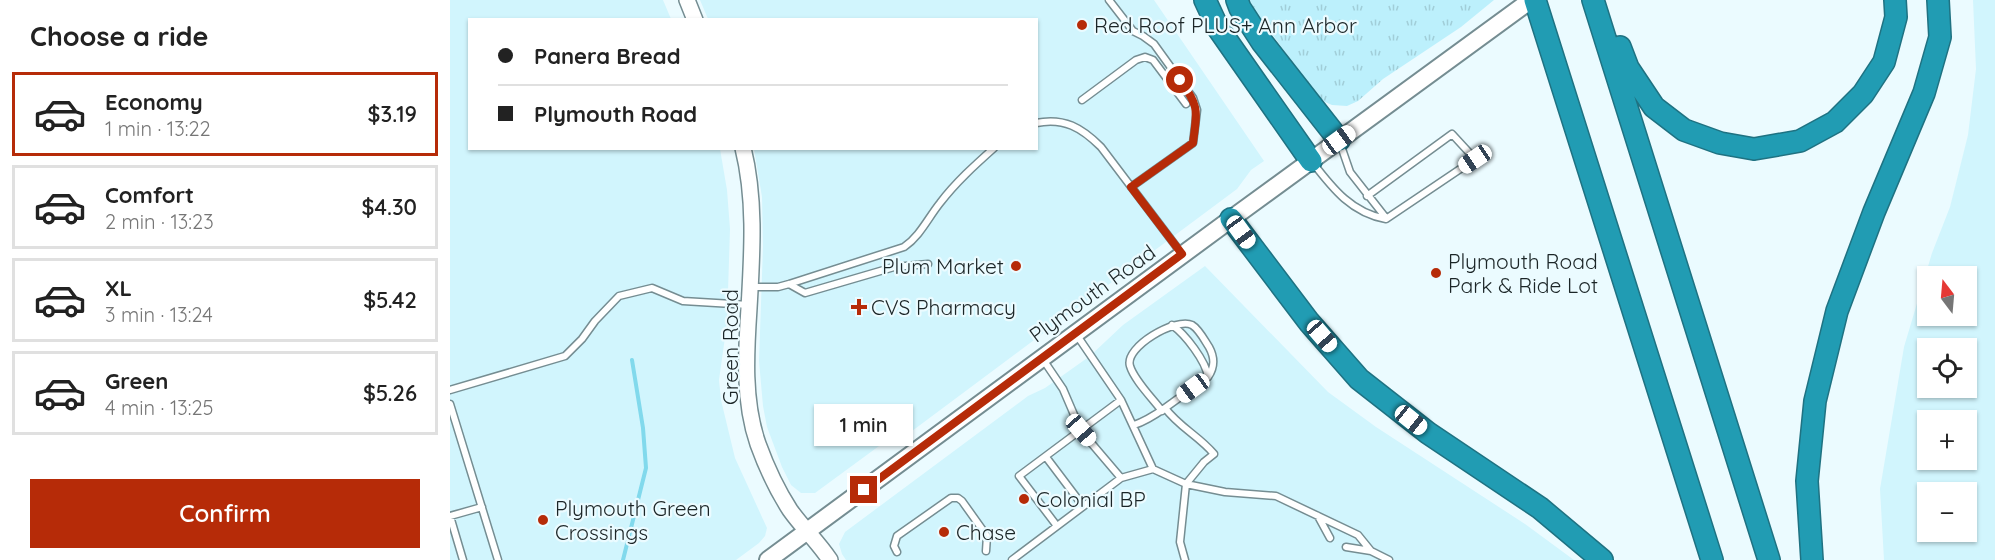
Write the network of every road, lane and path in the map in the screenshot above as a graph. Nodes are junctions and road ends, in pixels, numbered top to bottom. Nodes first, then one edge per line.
1 (687, 0) edge
2 (1109, 0) edge
3 (1205, 0) edge
4 (1237, 0) edge
5 (1533, 0) edge
6 (1593, 0) edge
7 (1604, 0) edge
8 (1895, 0) edge
9 (1938, 0) edge
10 (694, 18) edge
11 (1082, 100) dead end
12 (1186, 104) dead end
13 (1038, 123) edge
14 (1339, 140) junction
15 (743, 150) edge
16 (992, 150) edge
17 (1311, 160) junction
18 (1131, 187) junction
19 (1367, 196) junction
20 (1231, 219) junction
21 (1386, 219) junction
22 (1182, 254) junction
23 (928, 264) dead end
24 (789, 284) junction
25 (750, 287) junction
26 (749, 304) junction
27 (1172, 325) junction
28 (1076, 333) junction
29 (1042, 358) junction
30 (1208, 377) junction
31 (450, 390) edge
32 (1121, 400) junction
33 (450, 404) edge
34 (1164, 409) junction
35 (1134, 425) junction
36 (1081, 430) junction
37 (1046, 457) junction
38 (1153, 469) junction
39 (1121, 478) junction
40 (1186, 484) junction
41 (1083, 506) junction
42 (482, 507) junction
43 (450, 516) edge
44 (1318, 516) junction
45 (1057, 526) junction
46 (807, 531) junction
47 (1330, 538) dead end
48 (1346, 547) dead end
49 (986, 551) dead end
50 (1371, 551) junction
51 (897, 552) dead end
52 (463, 560) edge
53 (498, 560) edge
54 (768, 560) edge
55 (830, 560) edge
56 (1013, 560) edge
57 (1185, 560) edge
58 (1389, 560) edge
59 (1602, 560) edge
60 (1712, 560) edge
61 (1769, 560) edge
62 (1812, 560) edge

1 - 10 street
2 - 18 lane
3 - 17 highway
4 - 14 highway
5 - 14 main road, Plymouth Road
5 - 60 highway
6 - 61 highway
7 - 8 highway
9 - 62 highway
11 - 12 lane
13 - 18 lane
14 - 17 main road, Plymouth Road
14 - 19 lane
15 - 25 street, Green Road
16 - 24 lane
17 - 20 main road, Plymouth Road
17 - 21 lane
18 - 22 lane
19 - 21 lane
19 - 21 lane
20 - 22 main road, Plymouth Road
20 - 59 highway
22 - 28 main road, Plymouth Road
23 - 24 lane
24 - 25 lane
25 - 26 street, Green Road
26 - 31 lane
26 - 46 street, Green Road
27 - 30 lane
27 - 30 lane
27 - 34 lane
28 - 29 main road, Plymouth Road
28 - 32 lane
29 - 36 lane
29 - 46 main road, Plymouth Road
30 - 34 lane
32 - 35 lane
32 - 36 lane
33 - 42 lane
34 - 35 lane
34 - 40 lane
35 - 38 lane
36 - 37 lane
36 - 39 lane
37 - 41 lane
37 - 45 lane
38 - 39 lane
38 - 40 lane
39 - 41 lane
40 - 44 lane
40 - 57 lane
41 - 45 lane
42 - 43 lane
42 - 53 lane
43 - 52 lane
44 - 47 lane
44 - 50 lane
45 - 56 lane
46 - 54 main road, Plymouth Road
46 - 55 street, Green Road
48 - 50 lane
49 - 51 lane
50 - 58 lane

